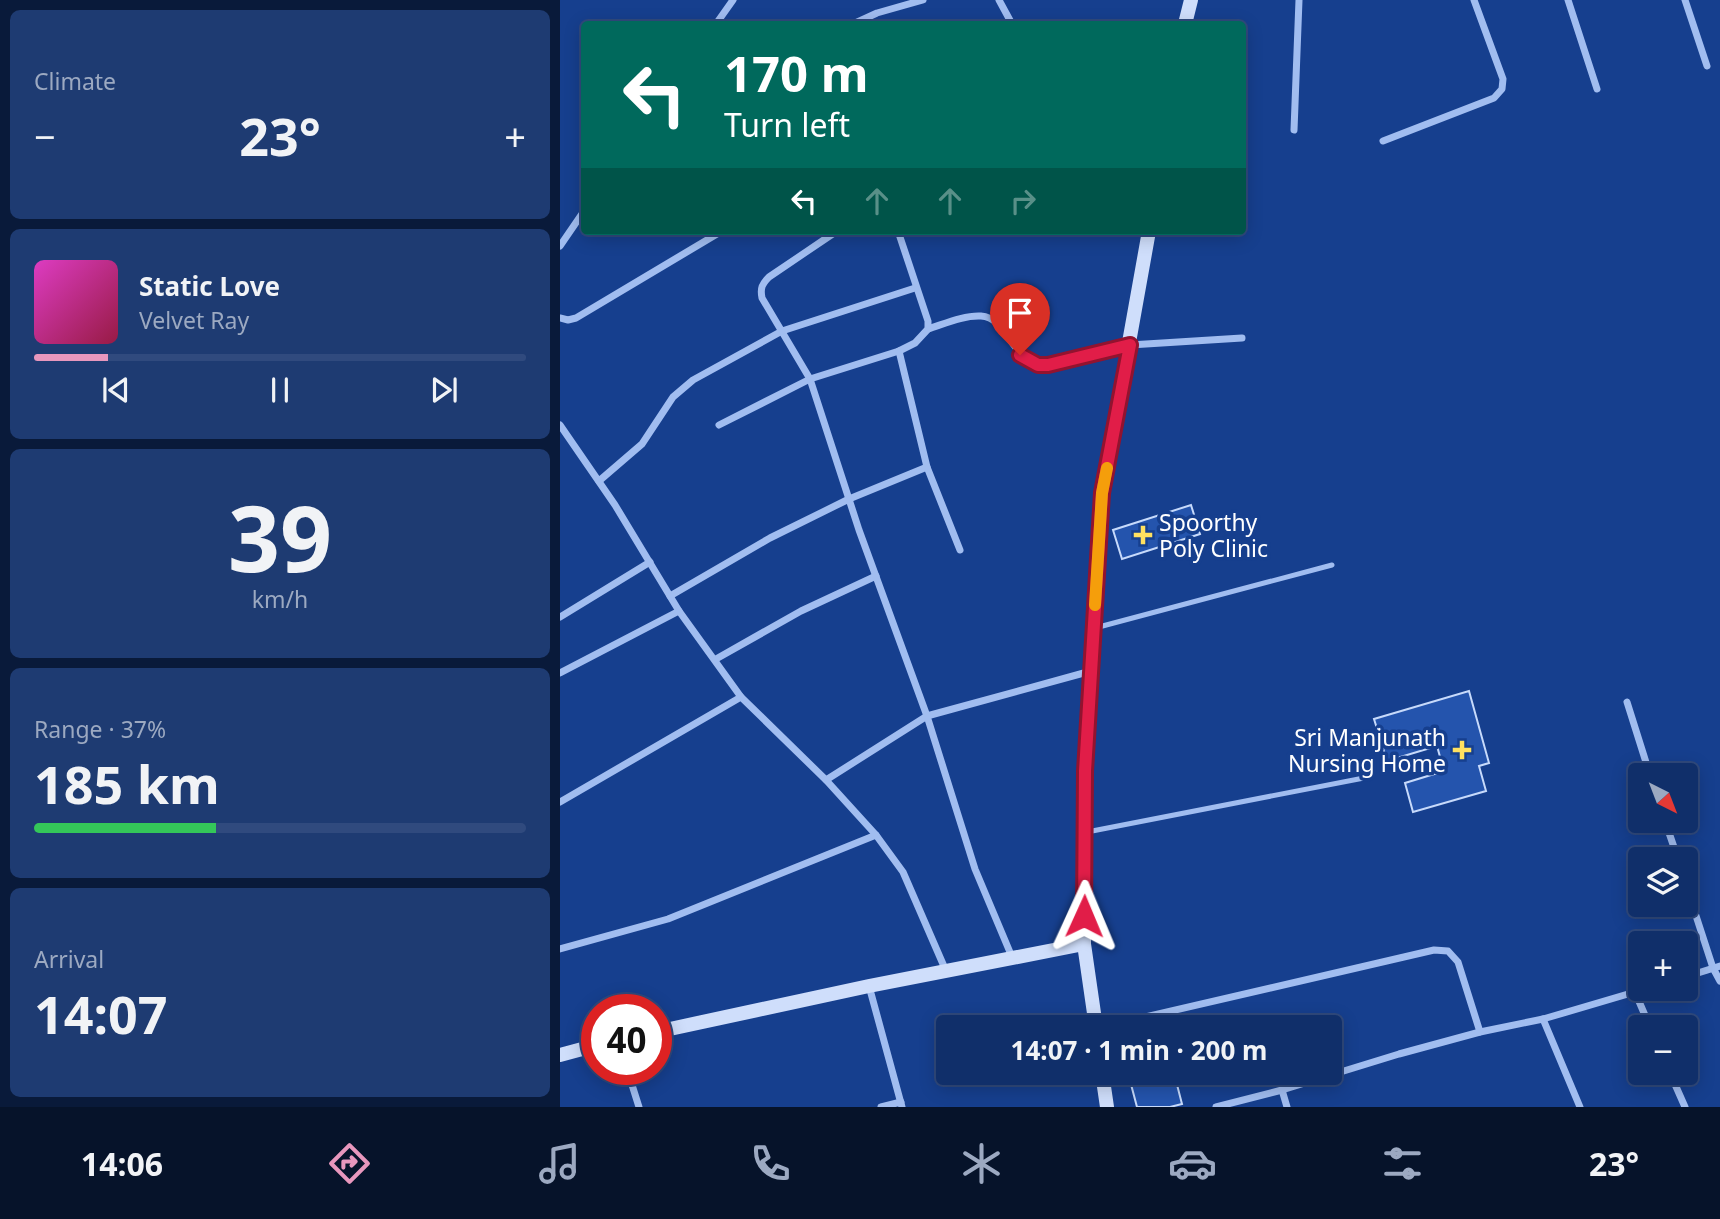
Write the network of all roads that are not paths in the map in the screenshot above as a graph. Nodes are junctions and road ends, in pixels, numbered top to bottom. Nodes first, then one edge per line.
1 (733, 0) edge
2 (923, 0) edge
3 (999, 0) edge
4 (1191, 0) edge
5 (1298, 0) edge
6 (1474, 0) edge
7 (1568, 0) edge
8 (1685, 0) edge
9 (718, 21) edge
10 (860, 21) edge
11 (1011, 21) edge
12 (1186, 21) edge
13 (1707, 66) dead end
14 (1597, 89) dead end
15 (1294, 130) dead end
16 (1383, 141) dead end
17 (581, 215) edge
18 (715, 235) edge
19 (831, 235) edge
20 (899, 235) edge
21 (1148, 235) edge
22 (560, 246) edge
23 (915, 288) junction
24 (560, 318) edge
25 (928, 329) junction
26 (782, 331) junction
27 (1242, 338) dead end
28 (1130, 345) junction
29 (899, 351) junction
30 (810, 379) junction
31 (560, 425) edge
32 (719, 425) dead end
33 (927, 467) junction
34 (599, 481) junction
35 (849, 499) junction
36 (960, 550) dead end
37 (650, 562) junction
38 (1332, 565) dead end
39 (876, 576) junction
40 (670, 596) junction
41 (679, 611) junction
42 (560, 617) edge
43 (1093, 628) junction
44 (716, 659) junction
45 (1091, 670) junction
46 (560, 673) edge
47 (741, 696) junction
48 (1627, 702) dead end
49 (928, 716) junction
50 (1646, 763) edge
51 (1369, 777) dead end
52 (826, 780) junction
53 (560, 802) edge
54 (1085, 833) junction
55 (876, 835) junction
56 (1698, 917) edge
57 (1084, 944) junction
58 (560, 949) edge
59 (1012, 958) junction
60 (1717, 967) edge
61 (946, 971) junction
62 (1698, 973) edge
63 (1720, 981) edge
64 (869, 986) junction
65 (1628, 994) edge
66 (1094, 1015) edge
67 (1154, 1015) edge
68 (1543, 1019) junction
69 (672, 1029) edge
70 (1480, 1032) junction
71 (581, 1049) edge
72 (560, 1055) edge
73 (632, 1085) edge
74 (1104, 1085) edge
75 (1675, 1085) edge
76 (1282, 1090) junction
77 (902, 1104) edge
78 (639, 1107) edge
79 (881, 1107) edge
80 (1107, 1107) edge
81 (1216, 1107) edge
82 (1287, 1107) edge
83 (1580, 1107) edge
84 (1685, 1107) edge

1 - 9 street
2 - 10 street
3 - 11 street
4 - 12 street
5 - 15 street
6 - 16 street
7 - 14 street
8 - 13 street
17 - 22 street
18 - 24 street
19 - 26 street
20 - 23 street
21 - 28 street
23 - 25 street
23 - 26 street
25 - 28 street
25 - 29 street
26 - 30 street
26 - 34 street
27 - 28 street
28 - 43 street
29 - 30 street
29 - 33 street
30 - 32 street
30 - 35 street
31 - 34 street
33 - 35 street
33 - 36 street
34 - 37 street
35 - 39 street
35 - 40 street
37 - 40 street
37 - 42 street
38 - 43 lane
39 - 44 street
39 - 49 street
40 - 41 street
41 - 44 street
41 - 46 street
43 - 45 street
44 - 47 street
45 - 49 street
45 - 54 street
47 - 52 street
47 - 53 street
48 - 50 street
49 - 52 street
49 - 59 street
51 - 54 lane
52 - 55 street
54 - 57 street
55 - 58 street
55 - 61 street
56 - 60 street
57 - 59 street
57 - 66 street
59 - 61 street
60 - 62 street
60 - 63 street
61 - 64 street
64 - 69 street
64 - 77 street
65 - 68 street
67 - 70 street
68 - 70 street
68 - 83 street
70 - 76 street
71 - 72 street
73 - 78 street
74 - 80 street
75 - 84 street
76 - 81 street
76 - 82 street
77 - 79 street

